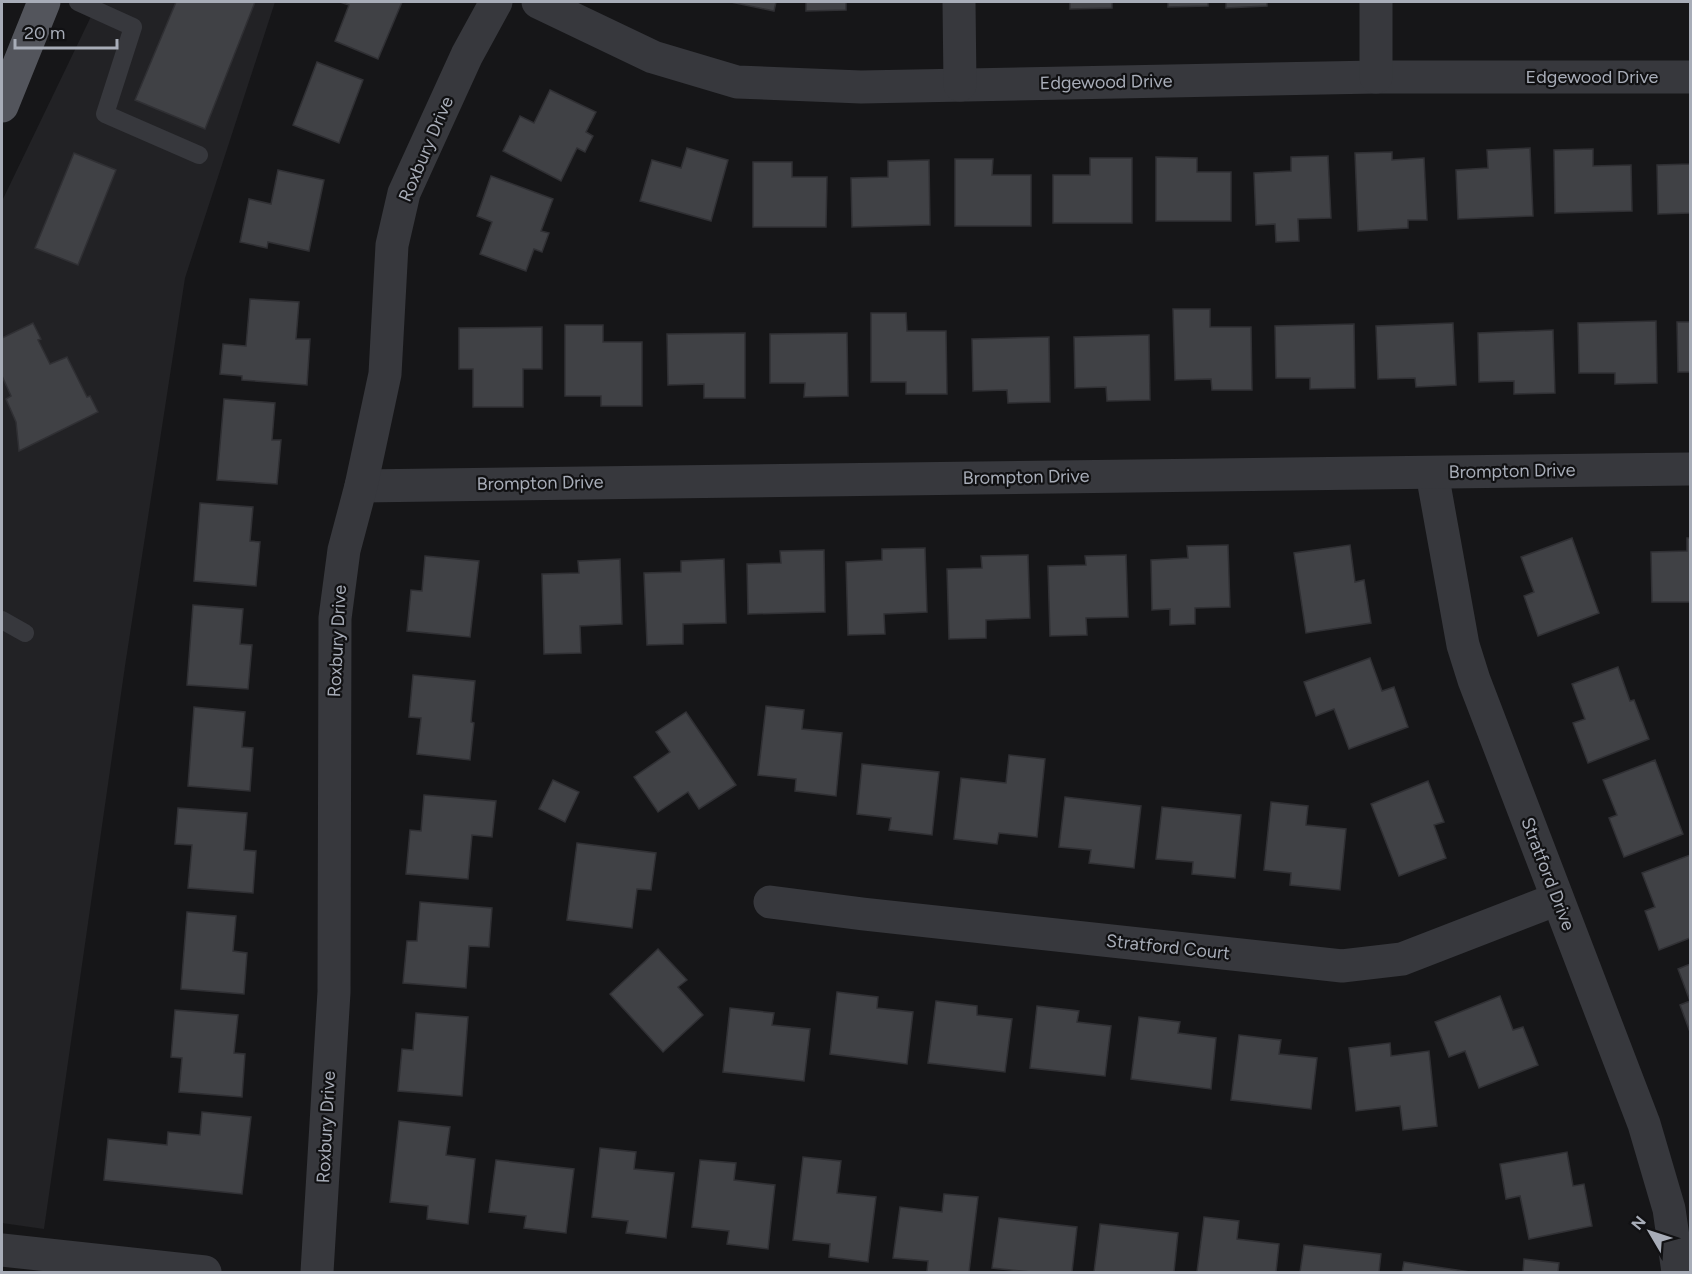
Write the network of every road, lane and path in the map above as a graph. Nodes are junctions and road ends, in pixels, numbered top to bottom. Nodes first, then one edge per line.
1 (44, 2) edge
2 (78, 2) edge
3 (496, 2) edge
4 (538, 2) edge
5 (959, 2) edge
6 (1376, 2) edge
7 (1376, 77) junction
8 (1690, 77) edge
9 (960, 84) junction
10 (2, 106) edge
11 (199, 154) dead end
12 (1690, 469) edge
13 (1432, 472) junction
14 (361, 486) junction
15 (2, 620) edge
16 (25, 633) dead end
17 (1557, 899) junction
18 (770, 902) dead end
19 (2, 1250) edge
20 (205, 1272) edge
21 (317, 1272) edge
22 (1678, 1272) edge

1 - 10 main road
2 - 11 lane
3 - 14 street, Roxbury Drive
4 - 9 street, Edgewood Drive
5 - 9 street
6 - 7 street
7 - 8 street, Edgewood Drive
7 - 9 street, Edgewood Drive
12 - 13 street, Brompton Drive
13 - 14 street, Brompton Drive
13 - 17 street, Stratford Drive
14 - 21 street, Roxbury Drive
15 - 16 lane
17 - 18 street, Stratford Court
17 - 22 street, Stratford Drive
19 - 20 street

